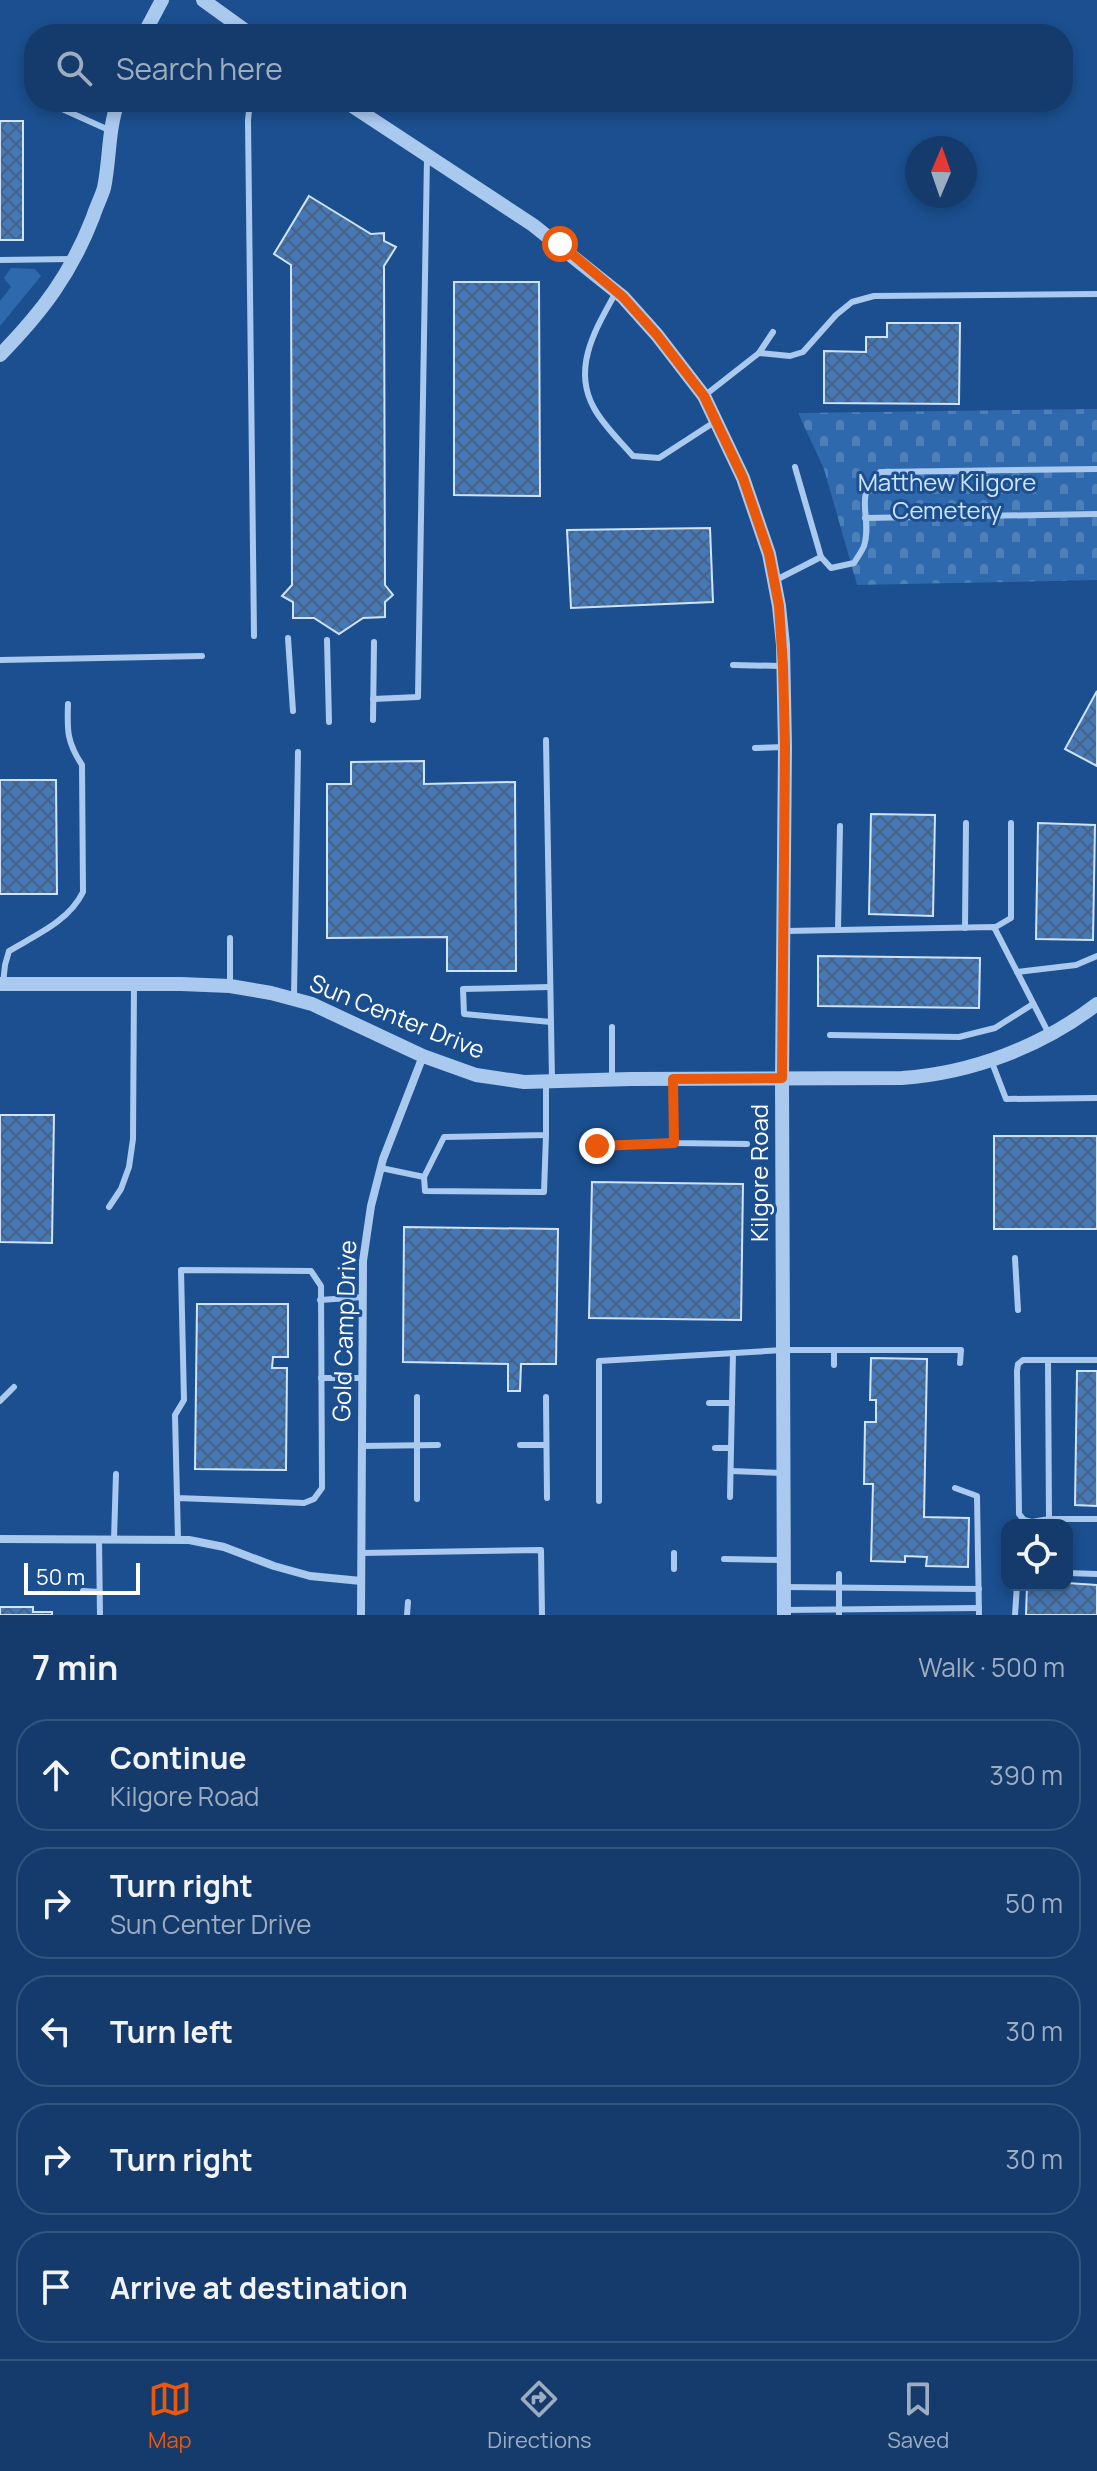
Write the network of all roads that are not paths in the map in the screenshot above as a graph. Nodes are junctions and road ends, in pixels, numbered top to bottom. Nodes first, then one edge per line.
1 (162, 0) edge
2 (203, 0) edge
3 (149, 24) edge
4 (236, 24) edge
5 (69, 112) edge
6 (116, 112) edge
7 (250, 112) edge
8 (361, 112) edge
9 (111, 131) junction
10 (427, 157) junction
11 (74, 259) junction
12 (0, 260) edge
13 (616, 292) junction
14 (1097, 294) edge
15 (773, 332) dead end
16 (759, 353) junction
17 (0, 355) edge
18 (704, 396) junction
19 (716, 420) junction
20 (795, 467) dead end
21 (1097, 469) edge
22 (1097, 514) edge
23 (865, 518) junction
24 (821, 557) junction
25 (774, 581) junction
26 (254, 636) dead end
27 (288, 638) dead end
28 (327, 640) dead end
29 (374, 642) dead end
30 (202, 656) dead end
31 (0, 660) edge
32 (733, 665) dead end
33 (783, 666) junction
34 (373, 699) junction
35 (68, 704) dead end
36 (293, 711) dead end
37 (373, 720) dead end
38 (329, 722) dead end
39 (546, 740) dead end
40 (785, 747) junction
41 (755, 748) dead end
42 (298, 752) dead end
43 (966, 823) dead end
44 (1011, 823) dead end
45 (840, 826) dead end
46 (965, 928) junction
47 (994, 928) junction
48 (838, 930) junction
49 (783, 931) junction
50 (230, 938) dead end
51 (1097, 956) edge
52 (1017, 972) junction
53 (2, 984) edge
54 (134, 984) junction
55 (230, 986) junction
56 (550, 987) junction
57 (294, 999) junction
58 (1033, 1004) junction
59 (1097, 1004) edge
60 (551, 1022) junction
61 (612, 1027) dead end
62 (1049, 1034) junction
63 (830, 1035) dead end
64 (423, 1056) junction
65 (991, 1060) junction
66 (782, 1078) junction
67 (673, 1079) junction
68 (612, 1080) junction
69 (549, 1082) junction
70 (1097, 1098) edge
71 (546, 1135) junction
72 (674, 1143) junction
73 (747, 1144) dead end
74 (597, 1146) dead end
75 (381, 1168) junction
76 (424, 1177) junction
77 (109, 1207) dead end
78 (1015, 1258) dead end
79 (363, 1297) junction
80 (320, 1300) junction
81 (1018, 1310) dead end
82 (783, 1350) junction
83 (834, 1350) junction
84 (733, 1353) junction
85 (1097, 1360) edge
86 (1048, 1361) junction
87 (960, 1363) dead end
88 (834, 1365) dead end
89 (321, 1378) junction
90 (363, 1378) junction
91 (14, 1387) dead end
92 (417, 1397) dead end
93 (546, 1397) dead end
94 (0, 1401) edge
95 (709, 1403) dead end
96 (732, 1403) junction
97 (599, 1404) junction
98 (609, 1404) dead end
99 (417, 1445) junction
100 (438, 1445) dead end
101 (520, 1445) dead end
102 (546, 1445) junction
103 (362, 1446) junction
104 (715, 1448) dead end
105 (731, 1448) junction
106 (599, 1451) junction
107 (609, 1451) dead end
108 (731, 1471) junction
109 (784, 1473) junction
110 (116, 1474) dead end
111 (955, 1488) dead end
112 (730, 1497) dead end
113 (177, 1498) junction
114 (547, 1498) dead end
115 (417, 1499) dead end
116 (599, 1501) dead end
117 (1023, 1519) edge
118 (1049, 1519) edge
119 (1073, 1519) edge
120 (1097, 1519) edge
121 (0, 1539) edge
122 (99, 1539) junction
123 (114, 1539) junction
124 (178, 1539) junction
125 (361, 1553) junction
126 (674, 1553) dead end
127 (724, 1559) dead end
128 (784, 1560) junction
129 (674, 1569) dead end
130 (1073, 1573) edge
131 (839, 1574) dead end
132 (1097, 1574) edge
133 (361, 1581) junction
134 (784, 1587) junction
135 (839, 1588) junction
136 (886, 1588) junction
137 (945, 1589) junction
138 (979, 1589) junction
139 (83, 1591) dead end
140 (1017, 1591) edge
141 (100, 1592) junction
142 (408, 1602) dead end
143 (945, 1607) junction
144 (887, 1608) junction
145 (784, 1612) edge
146 (839, 1612) edge
147 (979, 1612) edge
148 (100, 1615) edge
149 (361, 1615) edge
150 (407, 1615) edge
151 (542, 1615) edge
152 (1015, 1615) edge

1 - 3 street
2 - 4 street
5 - 9 lane
6 - 9 street
7 - 26 lane
8 - 10 street, Kilgore Road
9 - 11 street
10 - 13 street, Kilgore Road
10 - 34 lane
11 - 12 lane
11 - 17 street
13 - 18 street, Kilgore Road
13 - 19 lane
14 - 16 lane
15 - 16 lane
16 - 18 lane
18 - 19 street, Kilgore Road
19 - 25 street, Kilgore Road
20 - 24 lane
21 - 23 lane
22 - 23 lane
23 - 24 lane
24 - 25 lane
25 - 33 street, Kilgore Road
27 - 36 lane
28 - 38 lane
29 - 34 lane
30 - 31 lane
32 - 33 lane
33 - 40 street, Kilgore Road
34 - 37 lane
35 - 53 lane
39 - 56 lane
40 - 41 lane
40 - 49 street, Kilgore Road
42 - 57 lane
43 - 46 lane
44 - 47 lane
45 - 48 lane
46 - 47 lane
46 - 48 lane
47 - 52 lane
48 - 49 lane
49 - 66 street, Kilgore Road
50 - 55 lane
51 - 52 lane
52 - 58 lane
53 - 54 street, Sun Center Drive
54 - 55 street, Sun Center Drive
54 - 77 lane
55 - 57 street, Sun Center Drive
56 - 60 lane
56 - 60 lane
57 - 64 street, Sun Center Drive
58 - 62 lane
58 - 63 lane
59 - 62 street, Sun Center Drive
60 - 69 lane
61 - 68 lane
62 - 65 street, Sun Center Drive
64 - 69 street, Sun Center Drive
64 - 75 street, Gold Camp Drive
65 - 66 street, Sun Center Drive
65 - 70 lane
66 - 67 street, Sun Center Drive
66 - 82 street, Kilgore Road
67 - 68 street, Sun Center Drive
67 - 72 lane
68 - 69 street, Sun Center Drive
69 - 71 lane
71 - 76 lane
71 - 76 lane
72 - 73 lane
72 - 74 lane
75 - 76 lane
75 - 79 street, Gold Camp Drive
78 - 81 lane
79 - 80 lane
79 - 90 street, Gold Camp Drive
80 - 89 lane
80 - 113 lane
82 - 83 lane
82 - 84 lane
82 - 109 street, Kilgore Road
83 - 87 lane
83 - 88 lane
84 - 96 lane
84 - 97 lane
85 - 86 lane
86 - 117 lane
86 - 118 lane
89 - 90 lane
89 - 113 lane
90 - 103 street, Gold Camp Drive
91 - 94 lane
92 - 99 lane
93 - 102 lane
95 - 96 lane
96 - 105 lane
97 - 98 lane
97 - 106 lane
99 - 100 lane
99 - 103 lane
99 - 115 lane
101 - 102 lane
102 - 114 lane
103 - 125 street, Gold Camp Drive
104 - 105 lane
105 - 108 lane
106 - 107 lane
106 - 116 lane
108 - 109 lane
108 - 112 lane
109 - 128 street, Kilgore Road
110 - 123 lane
111 - 138 lane
113 - 124 lane
119 - 120 lane
121 - 122 street
122 - 123 street
122 - 141 lane
123 - 124 street
124 - 133 street
125 - 133 street, Gold Camp Drive
125 - 151 lane
126 - 129 lane
127 - 128 lane
128 - 134 street, Kilgore Road
130 - 132 lane
131 - 135 lane
133 - 149 street, Gold Camp Drive
134 - 135 lane
134 - 145 street, Kilgore Road
135 - 136 lane
135 - 146 lane
136 - 137 lane
136 - 144 lane
137 - 138 lane
137 - 143 lane
138 - 147 lane
139 - 141 lane
140 - 152 lane
141 - 148 lane
142 - 150 lane
143 - 144 lane
143 - 147 lane
144 - 146 lane
145 - 146 lane

